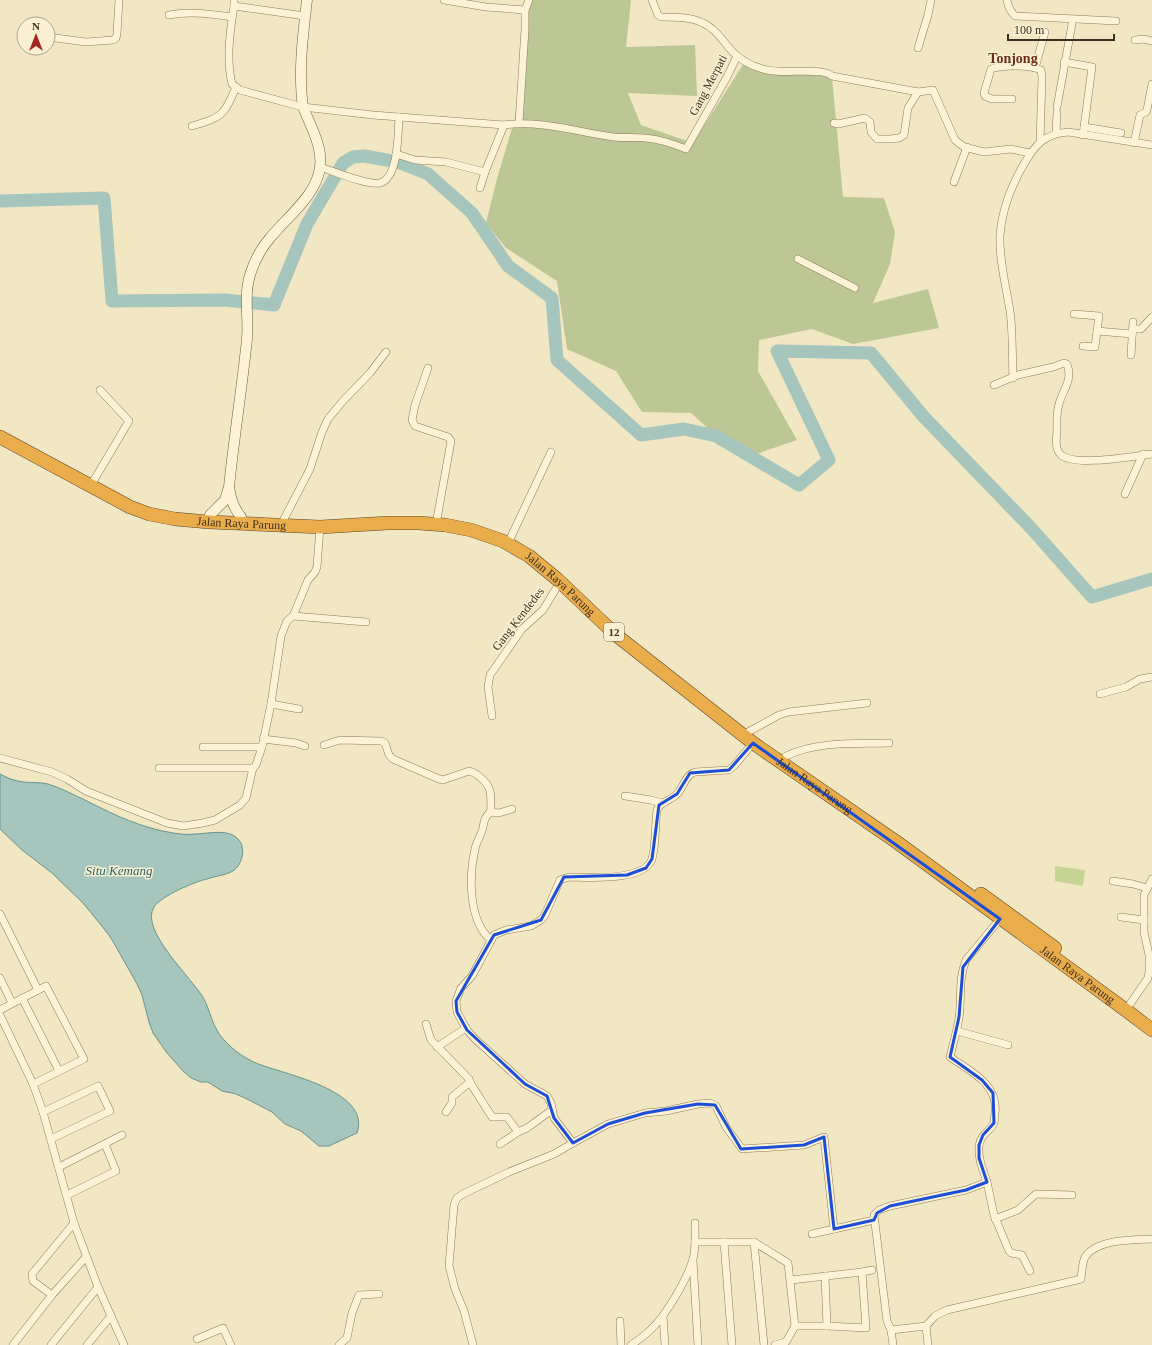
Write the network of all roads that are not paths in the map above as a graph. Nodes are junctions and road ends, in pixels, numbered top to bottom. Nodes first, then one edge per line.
1 (119, 0) edge
2 (307, 0) edge
3 (444, 0) edge
4 (529, 0) edge
5 (652, 0) edge
6 (931, 0) edge
7 (1007, 0) edge
8 (234, 3) edge
9 (525, 10) junction
10 (169, 15) dead end
11 (305, 16) junction
12 (232, 17) junction
13 (1116, 21) dead end
14 (1072, 24) dead end
15 (1045, 32) dead end
16 (56, 38) edge
17 (1135, 40) dead end
18 (1152, 40) edge
19 (918, 48) dead end
20 (736, 56) junction
21 (1064, 62) junction
22 (1036, 68) junction
23 (1152, 84) edge
24 (236, 87) junction
25 (918, 92) junction
26 (1012, 99) dead end
27 (303, 107) junction
28 (1149, 112) edge
29 (399, 117) junction
30 (519, 123) junction
31 (834, 123) dead end
32 (504, 125) junction
33 (192, 126) dead end
34 (1084, 131) junction
35 (1056, 132) junction
36 (1122, 133) dead end
37 (1040, 142) junction
38 (1134, 143) junction
39 (1152, 145) edge
40 (967, 148) junction
41 (1030, 153) junction
42 (396, 154) junction
43 (320, 167) junction
44 (485, 172) junction
45 (954, 182) dead end
46 (480, 188) dead end
47 (798, 259) dead end
48 (854, 288) dead end
49 (1074, 314) dead end
50 (1152, 317) edge
51 (1133, 328) junction
52 (1097, 331) junction
53 (1083, 346) dead end
54 (386, 352) dead end
55 (1131, 355) dead end
56 (428, 368) dead end
57 (1014, 378) junction
58 (994, 385) dead end
59 (100, 390) dead end
60 (0, 430) edge
61 (0, 437) edge
62 (551, 452) dead end
63 (1143, 454) junction
64 (1152, 454) edge
65 (94, 480) junction
66 (230, 486) junction
67 (1125, 494) dead end
68 (210, 515) junction
69 (241, 517) junction
70 (284, 519) junction
71 (437, 519) junction
72 (320, 526) junction
73 (510, 539) junction
74 (560, 582) junction
75 (597, 613) junction
76 (293, 616) junction
77 (366, 622) dead end
78 (1152, 677) edge
79 (1100, 694) dead end
80 (867, 703) dead end
81 (271, 704) junction
82 (299, 709) dead end
83 (492, 716) dead end
84 (751, 737) junction
85 (263, 739) junction
86 (889, 743) dead end
87 (324, 745) dead end
88 (305, 746) dead end
89 (203, 747) dead end
90 (262, 747) junction
91 (786, 756) junction
92 (0, 758) edge
93 (159, 768) dead end
94 (253, 768) junction
95 (626, 796) dead end
96 (662, 803) junction
97 (512, 809) dead end
98 (491, 812) junction
99 (1152, 879) edge
100 (1113, 881) dead end
101 (1147, 888) junction
102 (0, 914) edge
103 (1121, 917) dead end
104 (1000, 919) junction
105 (1144, 920) junction
106 (490, 940) junction
107 (0, 978) edge
108 (38, 990) junction
109 (22, 998) junction
110 (12, 1003) junction
111 (1130, 1004) junction
112 (0, 1010) edge
113 (0, 1015) edge
114 (1152, 1022) edge
115 (426, 1024) dead end
116 (466, 1028) junction
117 (1152, 1030) edge
118 (957, 1031) junction
119 (1008, 1045) dead end
120 (437, 1047) junction
121 (59, 1071) junction
122 (470, 1082) junction
123 (33, 1084) junction
124 (552, 1110) junction
125 (43, 1112) junction
126 (446, 1112) dead end
127 (518, 1132) junction
128 (122, 1135) dead end
129 (51, 1138) junction
130 (573, 1143) junction
131 (105, 1144) junction
132 (500, 1144) dead end
133 (59, 1167) junction
134 (987, 1182) junction
135 (67, 1195) junction
136 (1072, 1195) dead end
137 (995, 1219) junction
138 (874, 1220) junction
139 (74, 1223) junction
140 (695, 1223) dead end
141 (834, 1229) junction
142 (812, 1234) dead end
143 (1152, 1239) edge
144 (695, 1242) junction
145 (724, 1242) junction
146 (754, 1242) junction
147 (86, 1257) junction
148 (693, 1260) junction
149 (872, 1270) dead end
150 (862, 1272) junction
151 (1030, 1272) dead end
152 (825, 1276) junction
153 (791, 1280) junction
154 (98, 1287) junction
155 (379, 1294) dead end
156 (52, 1295) junction
157 (111, 1316) junction
158 (663, 1316) junction
159 (620, 1321) dead end
160 (795, 1326) junction
161 (827, 1326) junction
162 (926, 1326) junction
163 (891, 1330) junction
164 (197, 1340) dead end
165 (13, 1345) edge
166 (51, 1345) edge
167 (87, 1345) edge
168 (124, 1345) edge
169 (231, 1345) edge
170 (340, 1345) edge
171 (473, 1345) edge
172 (621, 1345) edge
173 (631, 1345) edge
174 (665, 1345) edge
175 (698, 1345) edge
176 (732, 1345) edge
177 (764, 1345) edge
178 (774, 1345) edge
179 (893, 1345) edge
180 (928, 1345) edge

1 - 16 street
2 - 11 street
3 - 9 street
4 - 9 street
5 - 20 street
6 - 19 street
7 - 13 street
8 - 11 street
8 - 12 street
9 - 30 street
10 - 12 street
11 - 27 street
12 - 24 street
14 - 21 street
15 - 22 street
17 - 18 street
20 - 25 street, Gang Merpati
20 - 30 street, Gang Merpati
21 - 34 street
21 - 35 street
22 - 26 street
22 - 37 street
23 - 28 street
24 - 27 street
24 - 33 street
25 - 31 street
25 - 40 street, Gang Merpati
27 - 29 street
27 - 43 street
28 - 38 street
29 - 32 street
29 - 42 street
30 - 32 street
32 - 44 street
34 - 35 street
34 - 36 street
34 - 38 street
35 - 37 street
37 - 41 street
38 - 39 street
40 - 41 street
40 - 45 street
41 - 57 street
42 - 43 street
42 - 44 street
43 - 66 street
44 - 46 street
47 - 48 street
49 - 52 street
50 - 51 street
51 - 52 street
51 - 55 street
52 - 53 street
54 - 70 street
56 - 71 street
57 - 58 street
57 - 63 street
59 - 65 street
60 - 65 highway, Jalan Raya Parung / 12
61 - 72 highway, Jalan Raya Parung / 12
62 - 73 street
63 - 64 street
63 - 67 street
65 - 68 highway, Jalan Raya Parung / 12
66 - 68 street
66 - 69 street
68 - 69 highway, Jalan Raya Parung / 12
69 - 70 highway, Jalan Raya Parung / 12
70 - 71 highway, Jalan Raya Parung / 12
71 - 73 highway, Jalan Raya Parung / 12
72 - 74 highway, Jalan Raya Parung / 12
72 - 76 street
73 - 75 highway, Jalan Raya Parung / 12
74 - 75 highway, Jalan Raya Parung / 12
74 - 83 street, Gang Kendedes
75 - 84 highway, Jalan Raya Parung / 12
76 - 77 street
76 - 81 street
78 - 79 street
80 - 84 street
81 - 82 street
81 - 85 street
84 - 91 highway, Jalan Raya Parung / 12
84 - 96 street
84 - 104 highway, Jalan Raya Parung / 12
85 - 88 street
85 - 90 street
86 - 91 street
87 - 98 street
89 - 90 street
90 - 94 street
91 - 111 highway, Jalan Raya Parung / 12
92 - 94 street
93 - 94 street
95 - 96 street
96 - 106 street
97 - 98 street
98 - 106 street
99 - 101 street
100 - 101 street
101 - 105 street
102 - 108 street
103 - 105 street
104 - 117 highway, Jalan Raya Parung / 12
104 - 118 street
105 - 111 street
106 - 116 street
107 - 110 street
108 - 109 street
108 - 121 street
109 - 110 street
109 - 121 street
110 - 112 street
111 - 114 highway, Jalan Raya Parung / 12
113 - 123 street
115 - 120 street
116 - 120 street
116 - 124 street
118 - 119 street
118 - 134 street
120 - 122 street
121 - 123 street
122 - 126 street
122 - 127 street
123 - 125 street
124 - 127 street
124 - 130 street
125 - 129 street
125 - 129 street
127 - 132 street
128 - 131 street
129 - 133 street
130 - 141 street
130 - 171 street
131 - 133 street
131 - 135 street
133 - 135 street
134 - 137 street
134 - 138 street
135 - 139 street
136 - 137 street
137 - 151 street
138 - 141 street
138 - 163 street
139 - 147 street
139 - 156 street
140 - 144 street
141 - 142 street
143 - 162 street
144 - 145 street
144 - 148 street
145 - 146 street
145 - 176 street
146 - 153 street
146 - 177 street
147 - 154 street
147 - 156 street
148 - 158 street
148 - 175 street
149 - 150 street
150 - 152 street
150 - 161 street
152 - 153 street
152 - 161 street
153 - 160 street
154 - 157 street
154 - 166 street
155 - 170 street
156 - 165 street
157 - 167 street
157 - 168 street
158 - 173 street
158 - 174 street
159 - 172 street
160 - 161 street
160 - 178 street
162 - 163 street
162 - 180 street
163 - 179 street
164 - 169 street

